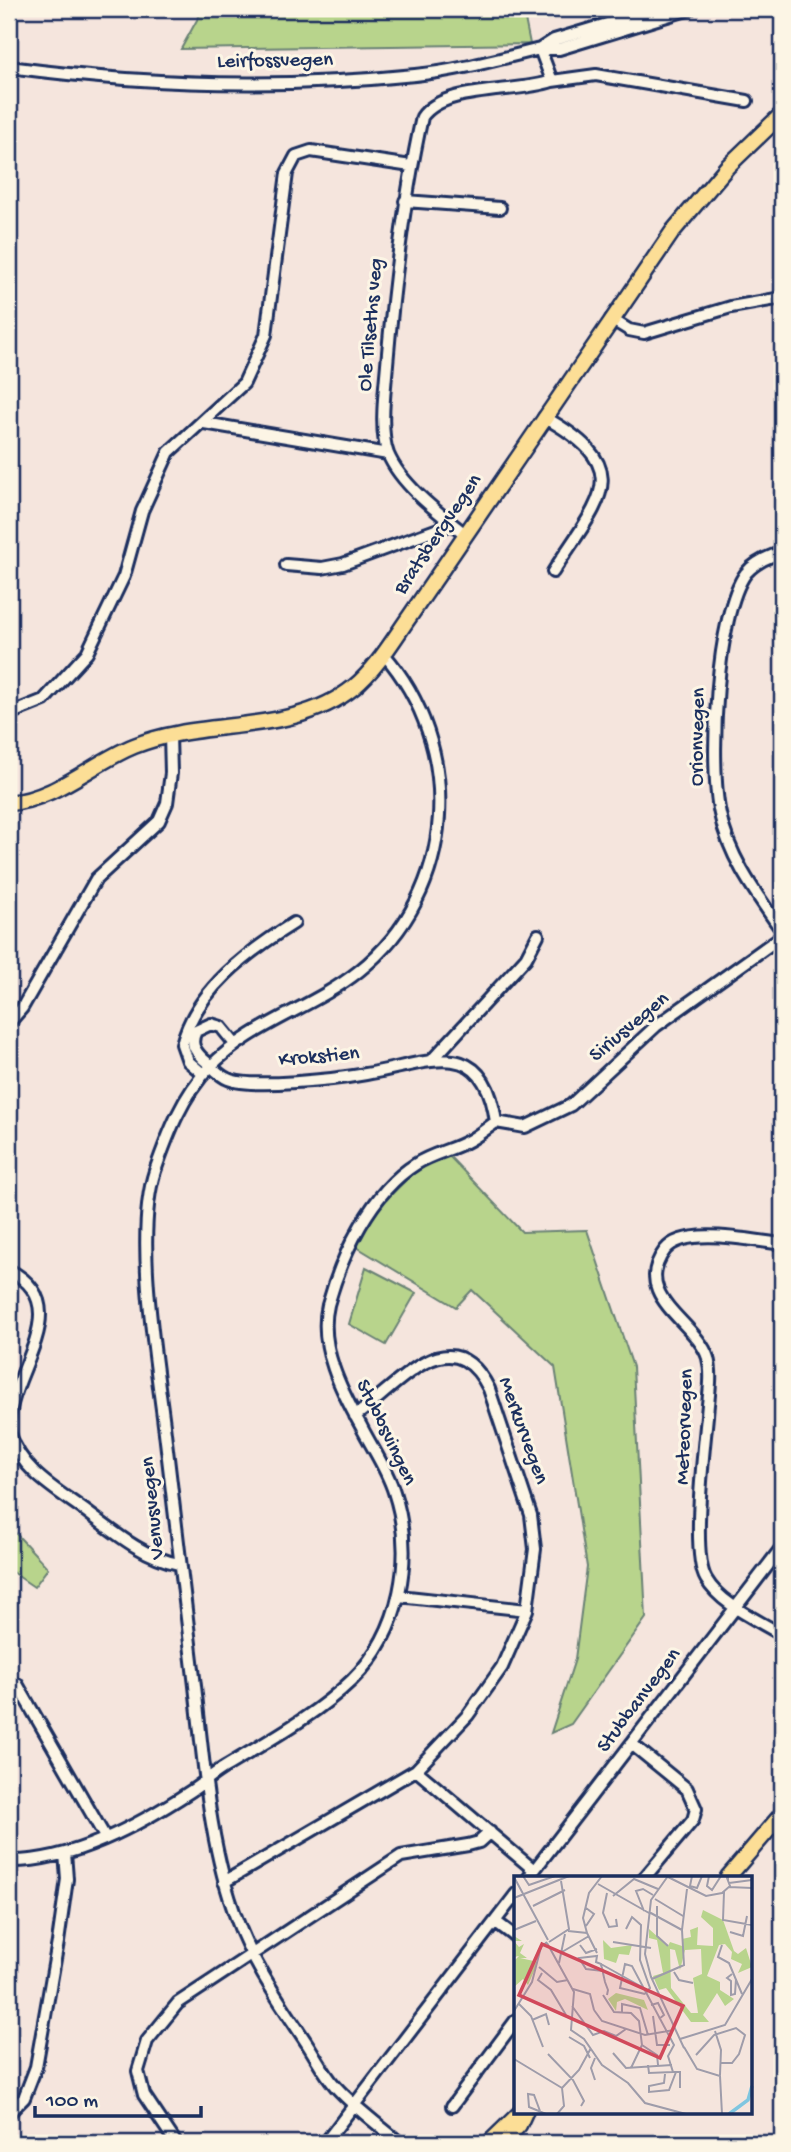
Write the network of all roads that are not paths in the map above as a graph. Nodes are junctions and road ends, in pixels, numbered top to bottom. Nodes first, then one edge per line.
1 (657, 9) edge
2 (690, 9) edge
3 (540, 50) junction
4 (9, 67) edge
5 (552, 80) junction
6 (747, 101) dead end
7 (782, 114) edge
8 (411, 166) junction
9 (405, 201) junction
10 (500, 208) dead end
11 (782, 298) edge
12 (611, 318) junction
13 (544, 417) junction
14 (204, 424) junction
15 (388, 454) junction
16 (452, 524) junction
17 (465, 534) junction
18 (782, 552) edge
19 (286, 565) dead end
20 (553, 572) dead end
21 (383, 653) junction
22 (9, 714) edge
23 (170, 735) junction
24 (9, 803) edge
25 (294, 923) dead end
26 (782, 930) edge
27 (538, 935) dead end
28 (782, 936) edge
29 (9, 1023) edge
30 (235, 1044) junction
31 (434, 1058) junction
32 (207, 1070) junction
33 (496, 1122) junction
34 (782, 1244) edge
35 (9, 1270) edge
36 (355, 1416) junction
37 (782, 1547) edge
38 (179, 1564) junction
39 (399, 1596) junction
40 (735, 1607) junction
41 (527, 1610) junction
42 (782, 1635) edge
43 (18, 1684) dead end
44 (633, 1745) junction
45 (416, 1770) junction
46 (206, 1779) junction
47 (782, 1814) edge
48 (490, 1832) junction
49 (105, 1837) junction
50 (65, 1853) junction
51 (9, 1861) edge
52 (531, 1874) edge
53 (646, 1876) edge
54 (728, 1876) edge
55 (225, 1882) junction
56 (514, 1897) edge
57 (496, 1922) junction
58 (514, 1936) edge
59 (251, 1955) junction
60 (514, 2023) edge
61 (355, 2104) junction
62 (452, 2106) dead end
63 (9, 2113) edge
64 (521, 2114) edge
65 (522, 2114) edge
66 (176, 2143) edge
67 (325, 2143) edge
68 (400, 2143) edge
69 (489, 2143) edge
70 (503, 2143) edge

1 - 3 street, Leirfossvegen
2 - 3 street, Leirfossvegen
3 - 4 street, Leirfossvegen
3 - 5 street
5 - 6 street
5 - 8 street, Ole Tilseths veg
7 - 12 main road, Bratsbergvegen
8 - 9 street, Ole Tilseths veg
8 - 14 street
9 - 10 street
9 - 15 street, Ole Tilseths veg
11 - 12 street
12 - 13 main road, Bratsbergvegen
13 - 17 main road, Bratsbergvegen
13 - 20 street
14 - 15 street
14 - 22 street
15 - 16 street
16 - 17 street
16 - 19 street
17 - 21 main road, Bratsbergvegen
18 - 26 street, Orionvegen
21 - 23 main road, Bratsbergvegen
21 - 30 street, Venusvegen
23 - 24 main road, Bratsbergvegen
23 - 29 street
25 - 32 street, Krokstien
27 - 31 street
28 - 33 street, Siriusvegen
30 - 32 street, Venusvegen
30 - 32 street
31 - 32 street, Krokstien
31 - 33 street, Krokstien
32 - 38 street, Venusvegen
33 - 36 street, Stubbsvingen
34 - 40 street, Meteorvegen
35 - 38 street
36 - 39 street, Stubbsvingen
36 - 41 street, Merkurvegen
37 - 40 street, Stubbanvegen
38 - 46 street, Venusvegen
39 - 41 street
39 - 46 street, Stubbsvingen
40 - 42 street, Meteorvegen
40 - 44 street, Stubbanvegen
41 - 45 street, Merkurvegen
43 - 49 street
44 - 52 street, Stubbanvegen
44 - 53 street
45 - 48 street
45 - 55 street, Merkurvegen
46 - 49 street, Stubbsvingen
46 - 55 street, Venusvegen
47 - 54 main road
48 - 52 street
48 - 59 street
49 - 50 street, Stubbsvingen
50 - 51 street, Stubbsvingen
50 - 63 street
55 - 59 street, Venusvegen
56 - 57 street
57 - 58 street
57 - 61 street
59 - 61 street, Venusvegen
59 - 66 street
60 - 62 street
61 - 67 street
61 - 68 street, Venusvegen
64 - 69 main road
65 - 70 main road

